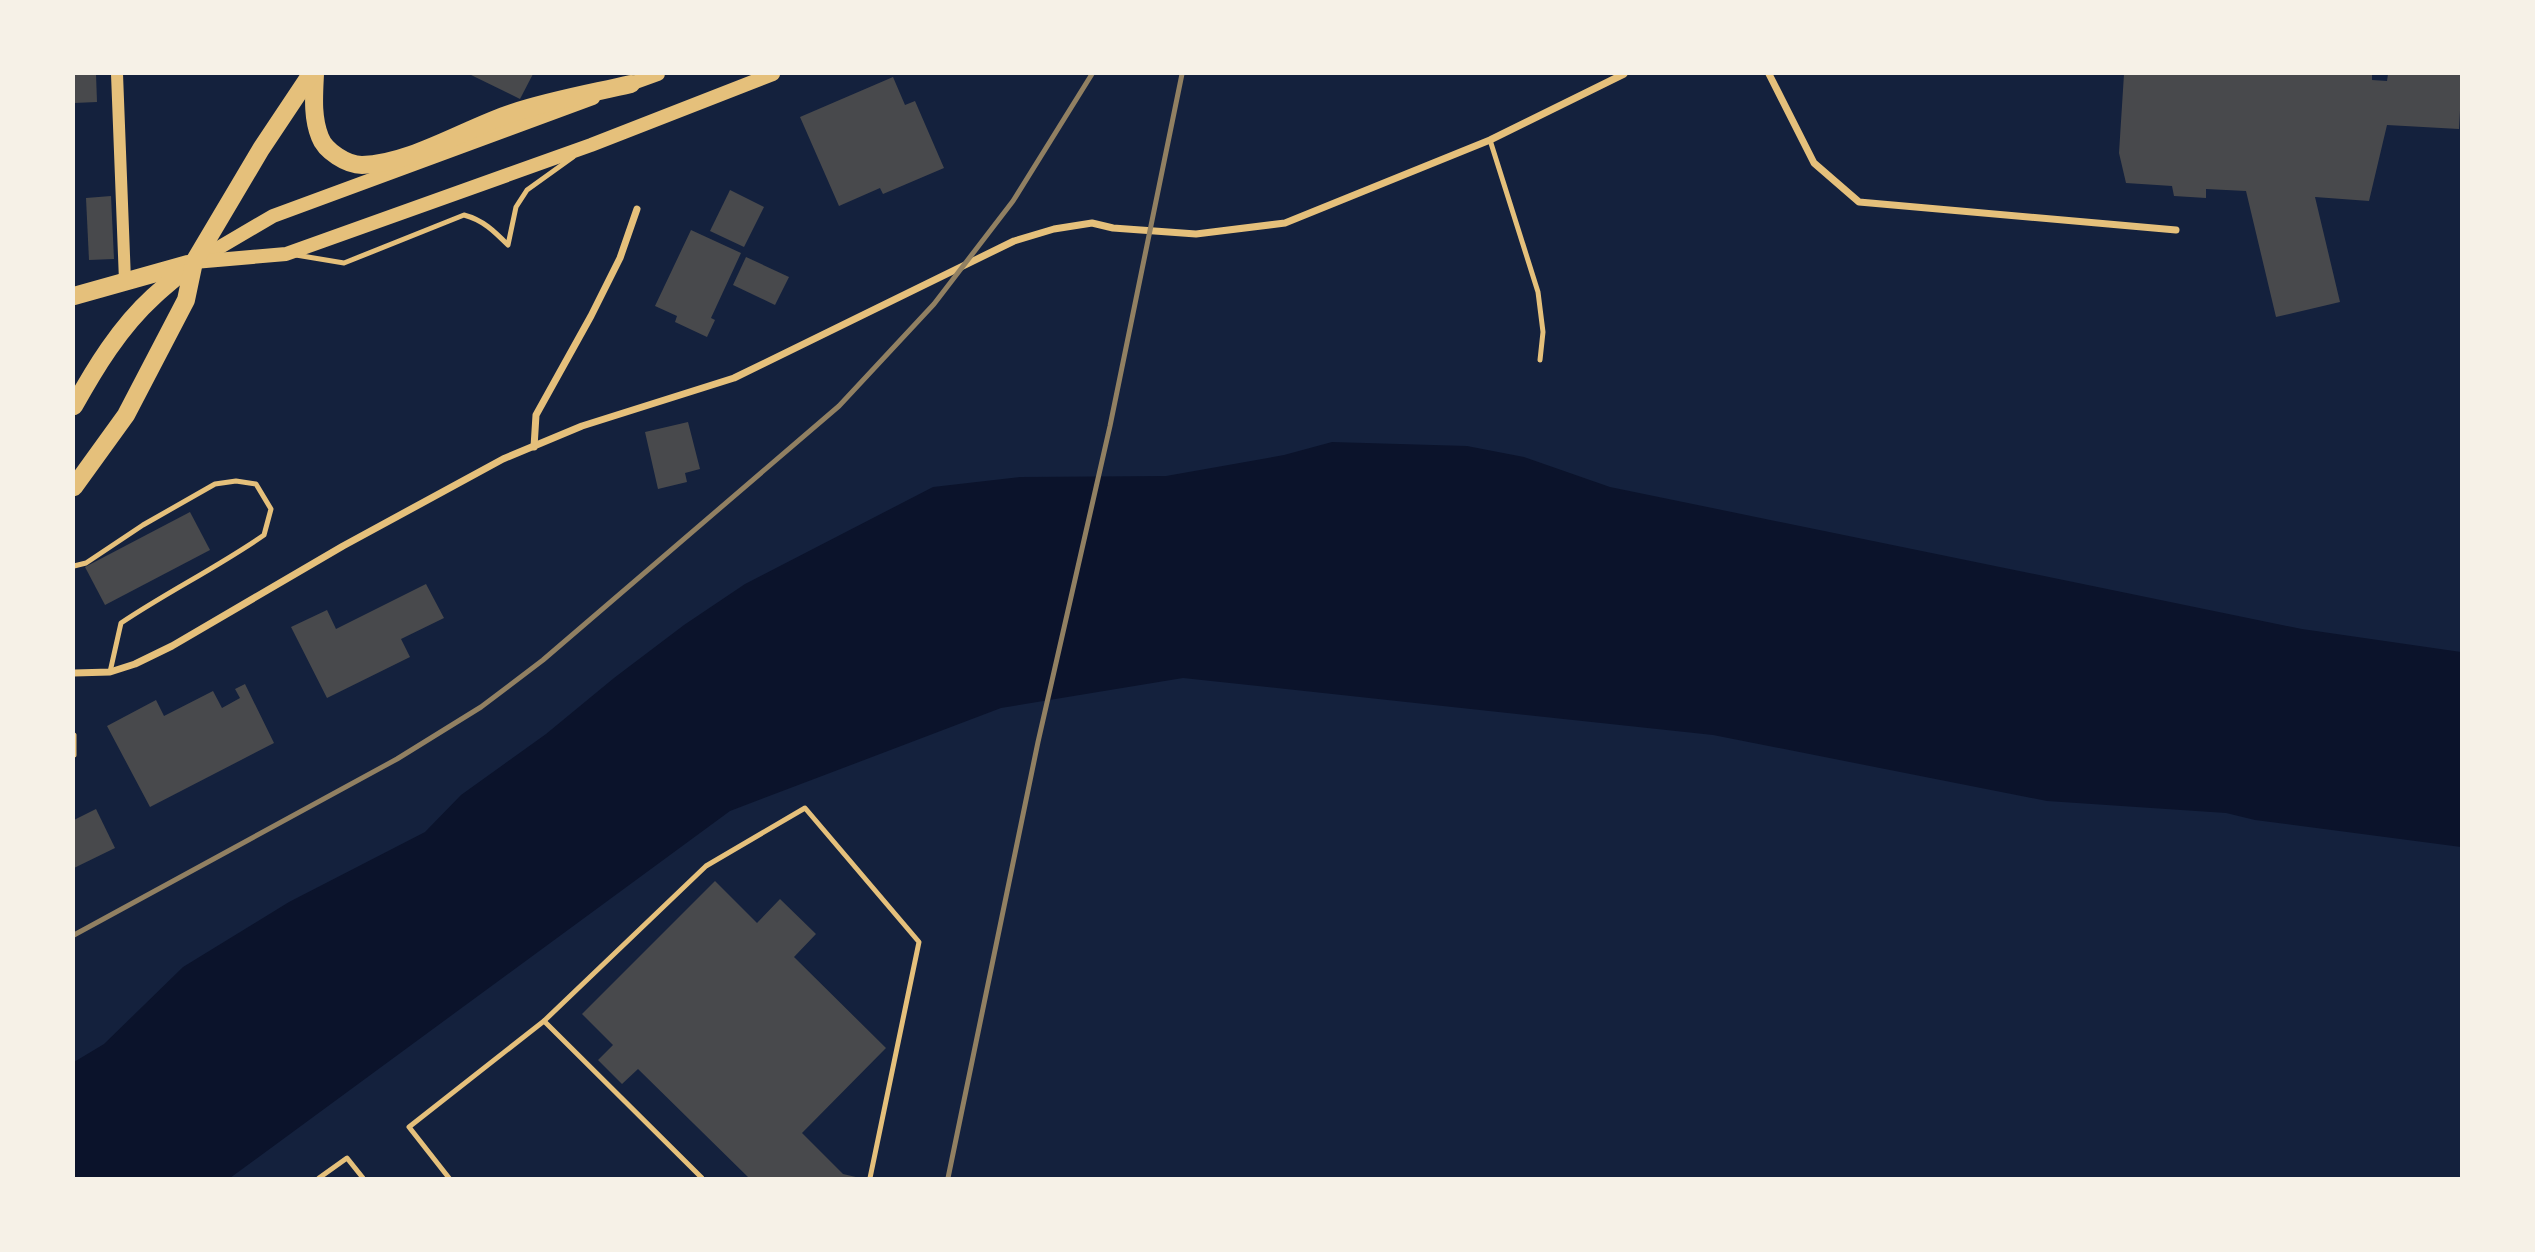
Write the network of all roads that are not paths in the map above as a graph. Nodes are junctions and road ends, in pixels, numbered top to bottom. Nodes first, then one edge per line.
1 (117, 74) edge
2 (313, 74) edge
3 (658, 74) edge
4 (773, 74) edge
5 (1624, 74) edge
6 (1769, 74) edge
7 (631, 84) junction
8 (1490, 140) junction
9 (591, 145) junction
10 (637, 209) dead end
11 (2176, 230) dead end
12 (286, 254) junction
13 (194, 262) junction
14 (125, 281) junction
15 (74, 296) edge
16 (1540, 360) dead end
17 (74, 406) edge
18 (534, 447) junction
19 (74, 486) edge
20 (74, 566) edge
21 (110, 672) junction
22 (74, 673) edge
23 (74, 735) edge
24 (74, 755) edge
25 (544, 1021) junction
26 (319, 1178) edge
27 (363, 1178) edge
28 (449, 1178) edge
29 (702, 1178) edge
30 (870, 1178) edge

1 - 14 street
2 - 7 main road
2 - 13 main road
3 - 7 main road
4 - 9 main road
5 - 8 street
6 - 11 street
7 - 13 main road
8 - 16 lane
8 - 18 street
9 - 12 main road
9 - 12 lane
10 - 18 street
12 - 13 main road
13 - 14 main road
13 - 17 main road
13 - 19 main road
14 - 15 main road
18 - 21 street
20 - 21 lane
21 - 22 street
23 - 24 lane
25 - 28 lane
25 - 29 lane
25 - 30 lane
26 - 27 lane

